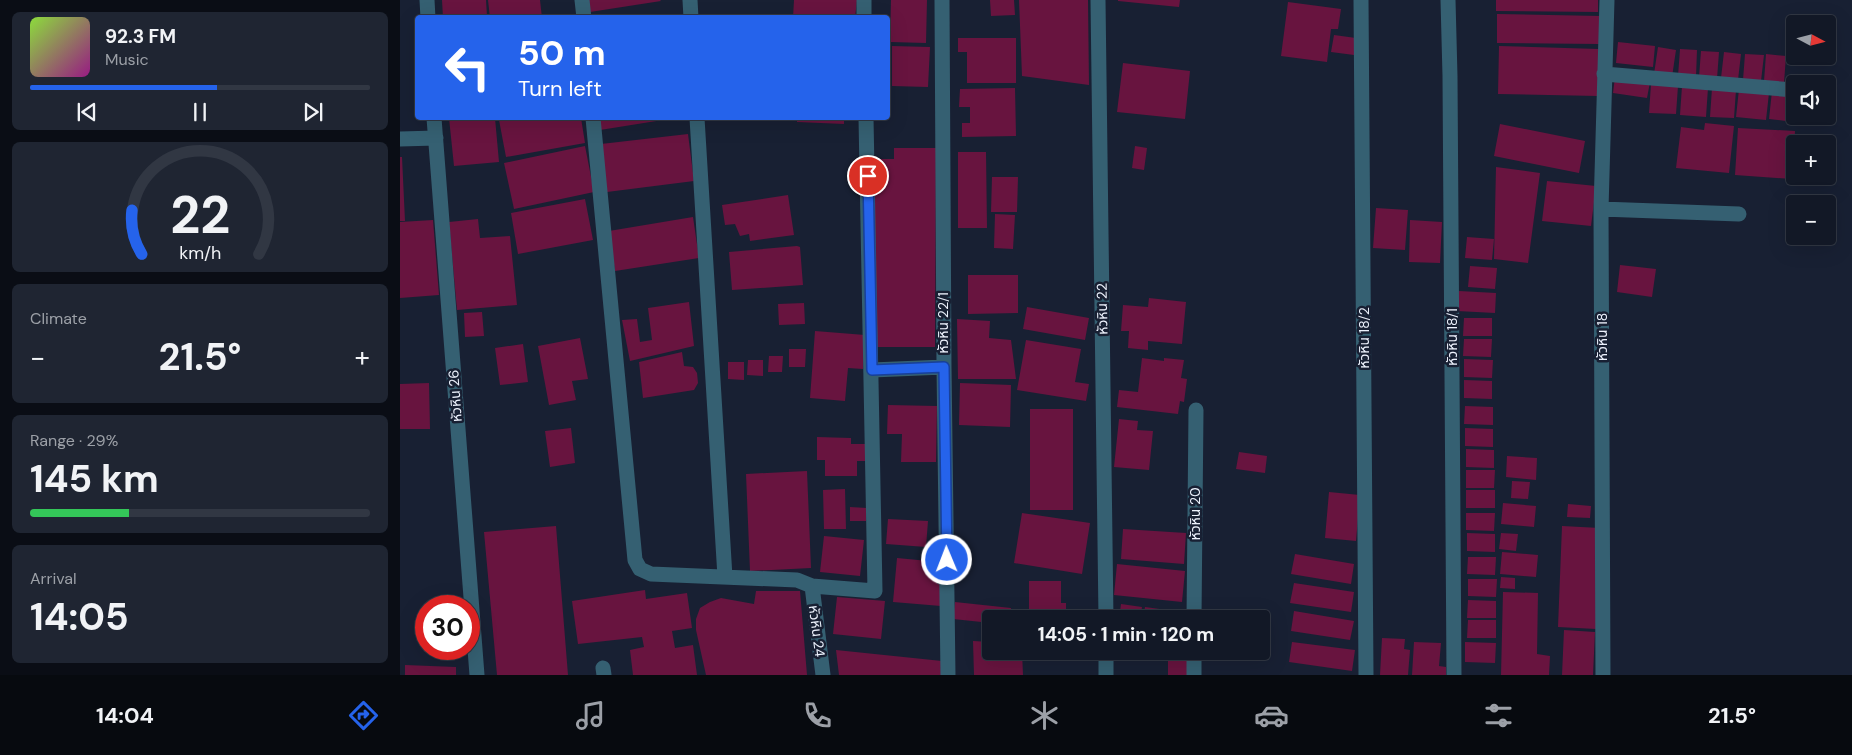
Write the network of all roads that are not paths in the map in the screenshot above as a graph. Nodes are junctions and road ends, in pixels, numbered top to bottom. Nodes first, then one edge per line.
1 (426, 0) edge
2 (582, 0) edge
3 (690, 0) edge
4 (864, 0) edge
5 (942, 0) edge
6 (1098, 0) edge
7 (1361, 0) edge
8 (1448, 0) edge
9 (1607, 0) edge
10 (428, 15) edge
11 (584, 15) edge
12 (691, 15) edge
13 (864, 15) edge
14 (1604, 74) junction
15 (1786, 89) edge
16 (434, 120) edge
17 (594, 120) edge
18 (697, 120) edge
19 (866, 120) edge
20 (436, 138) junction
21 (400, 139) edge
22 (1601, 209) junction
23 (1739, 214) dead end
24 (944, 367) junction
25 (872, 370) junction
26 (1196, 410) dead end
27 (725, 577) junction
28 (812, 586) junction
29 (1106, 610) edge
30 (1194, 610) edge
31 (1106, 660) edge
32 (1194, 660) edge
33 (477, 675) edge
34 (823, 675) edge
35 (948, 675) edge
36 (1106, 675) edge
37 (1194, 675) edge
38 (1366, 675) edge
39 (1454, 675) edge
40 (1603, 675) edge

1 - 10 street
2 - 11 street
3 - 12 street
4 - 13 street
5 - 24 street, หัวหิน 22/1
6 - 29 street, หัวหิน 22
7 - 38 street, หัวหิน 18/2
8 - 39 street, หัวหิน 18/1
9 - 14 street, หัวหิน 18
14 - 15 street
14 - 22 street, หัวหิน 18
16 - 20 street, หัวหิน 26
17 - 27 street
18 - 27 street
19 - 25 street
20 - 21 street
20 - 33 street, หัวหิน 26
22 - 23 street
22 - 40 street, หัวหิน 18
24 - 25 street
24 - 35 street, หัวหิน 22/1
25 - 28 street
26 - 30 street, หัวหิน 20
27 - 28 street
28 - 34 street, หัวหิน 24
31 - 36 street
32 - 37 street

